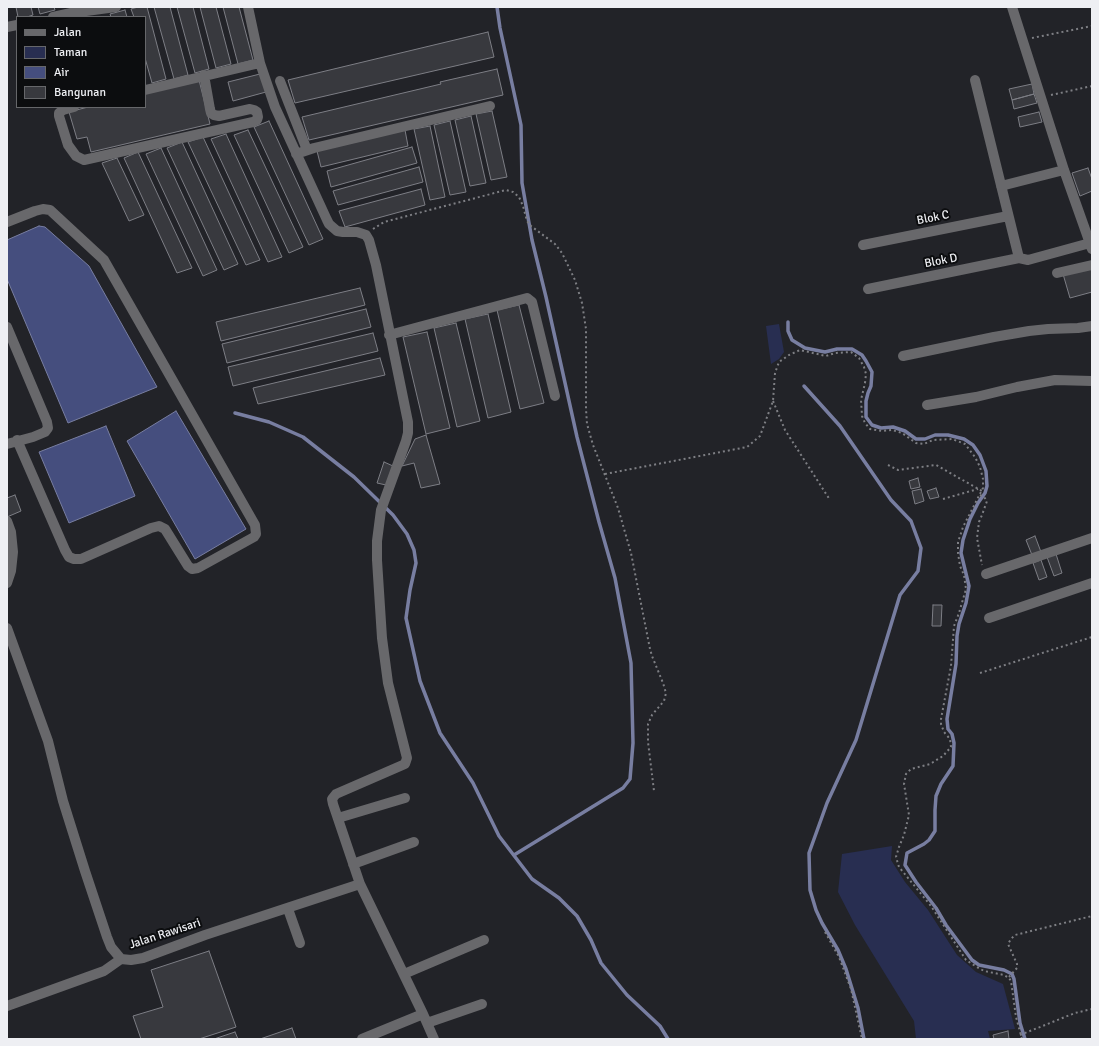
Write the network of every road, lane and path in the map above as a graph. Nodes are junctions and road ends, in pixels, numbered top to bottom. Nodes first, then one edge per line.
1 (116, 7) edge
2 (248, 7) edge
3 (1012, 7) edge
4 (57, 16) edge
5 (1092, 26) edge
6 (1023, 40) junction
7 (260, 63) junction
8 (204, 75) junction
9 (975, 80) dead end
10 (280, 81) dead end
11 (1092, 86) edge
12 (146, 90) edge
13 (1040, 98) junction
14 (490, 106) dead end
15 (70, 108) edge
16 (307, 150) junction
17 (296, 154) junction
18 (1064, 170) junction
19 (1001, 186) junction
20 (1008, 216) junction
21 (7, 222) edge
22 (366, 235) junction
23 (863, 245) dead end
24 (1091, 246) edge
25 (1019, 258) junction
26 (1092, 265) edge
27 (1058, 273) dead end
28 (868, 289) dead end
29 (1092, 326) edge
30 (7, 327) edge
31 (390, 335) junction
32 (903, 356) dead end
33 (1092, 381) edge
34 (555, 396) dead end
35 (773, 401) junction
36 (927, 405) dead end
37 (12, 442) edge
38 (888, 465) dead end
39 (605, 474) junction
40 (978, 489) junction
41 (982, 491) junction
42 (980, 495) junction
43 (943, 499) dead end
44 (830, 500) dead end
45 (7, 521) edge
46 (1092, 538) edge
47 (986, 574) joint
48 (1092, 582) edge
49 (7, 583) edge
50 (989, 618) dead end
51 (8, 631) edge
52 (1092, 637) edge
53 (980, 673) dead end
54 (654, 791) dead end
55 (405, 798) dead end
56 (338, 818) junction
57 (414, 842) dead end
58 (354, 864) junction
59 (360, 884) junction
60 (288, 908) junction
61 (1092, 916) edge
62 (825, 932) dead end
63 (484, 940) dead end
64 (300, 943) dead end
65 (121, 959) junction
66 (404, 974) junction
67 (1009, 977) junction
68 (482, 1004) dead end
69 (7, 1006) edge
70 (1092, 1009) edge
71 (425, 1019) junction
72 (1021, 1035) junction
73 (362, 1039) edge
74 (434, 1039) edge
75 (862, 1039) edge
76 (1022, 1039) edge

1 - 4 street
2 - 7 street
3 - 6 street
5 - 6 path
6 - 13 street
7 - 8 street
7 - 17 street
8 - 12 street
8 - 15 street
9 - 19 street
10 - 16 street
11 - 13 path
13 - 18 street
14 - 16 street
16 - 17 street
17 - 22 street
18 - 19 street
18 - 24 street
19 - 20 street
20 - 23 street, Blok C
20 - 25 street
21 - 37 street
22 - 31 street
22 - 39 path
24 - 25 street, Blok D
25 - 28 street, Blok D
26 - 27 street
29 - 32 street
30 - 37 street
31 - 34 street
31 - 56 street
33 - 36 street
35 - 39 path
35 - 41 path
35 - 44 path
38 - 40 path
39 - 54 path
40 - 41 path
40 - 43 path
41 - 42 path
42 - 47 path
42 - 67 path
45 - 49 street
46 - 47 street
48 - 50 street
51 - 65 street, Jalan Rawisari
52 - 53 path
55 - 56 street
56 - 58 street
57 - 58 street
58 - 59 street
59 - 60 street, Jalan Rawisari
59 - 66 street
60 - 64 street
60 - 65 street, Jalan Rawisari
61 - 67 path
62 - 75 path
63 - 66 street
65 - 69 street
66 - 71 street
67 - 72 path
68 - 71 street
70 - 72 path
71 - 73 street
71 - 74 street
72 - 76 path

